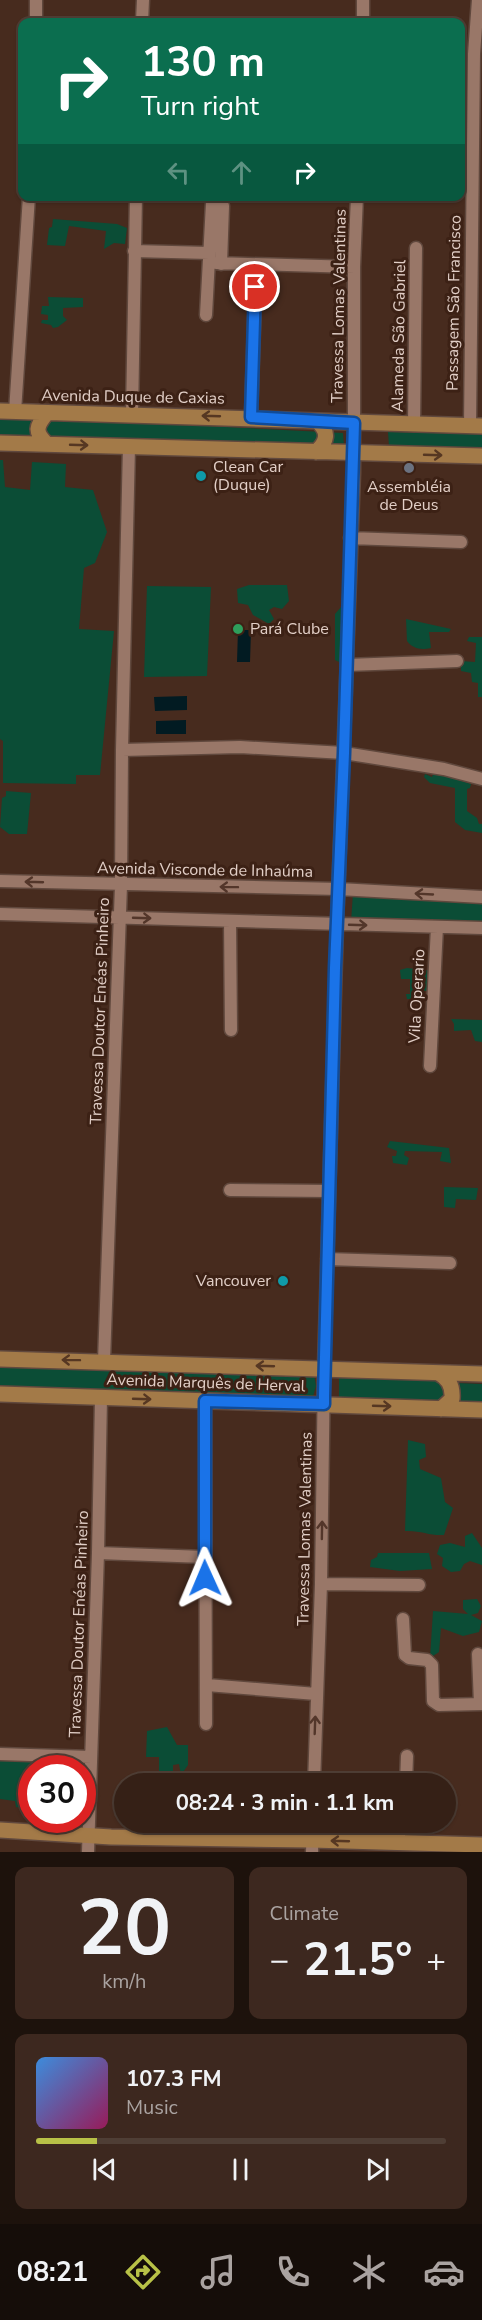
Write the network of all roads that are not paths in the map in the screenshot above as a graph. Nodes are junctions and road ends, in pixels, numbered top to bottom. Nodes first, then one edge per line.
1 (36, 0) edge
2 (142, 0) edge
3 (363, 0) edge
4 (478, 0) edge
5 (36, 18) edge
6 (142, 18) edge
7 (363, 18) edge
8 (29, 201) edge
9 (136, 201) edge
10 (215, 201) edge
11 (221, 201) edge
12 (357, 201) edge
13 (212, 203) dead end
14 (416, 248) dead end
15 (134, 251) junction
16 (213, 260) junction
17 (256, 266) junction
18 (354, 267) junction
19 (206, 315) dead end
20 (8, 411) edge
21 (47, 413) junction
22 (132, 414) junction
23 (251, 417) junction
24 (317, 421) junction
25 (354, 423) junction
26 (389, 424) junction
27 (414, 424) junction
28 (476, 426) edge
29 (0, 443) edge
30 (47, 444) junction
31 (129, 446) junction
32 (315, 452) junction
33 (354, 453) junction
34 (394, 454) junction
35 (482, 456) edge
36 (350, 538) junction
37 (460, 542) dead end
38 (457, 661) dead end
39 (347, 665) junction
40 (122, 750) junction
41 (344, 753) junction
42 (482, 779) edge
43 (0, 881) edge
44 (121, 885) junction
45 (339, 889) junction
46 (482, 897) edge
47 (0, 914) edge
48 (120, 917) junction
49 (230, 921) junction
50 (337, 924) junction
51 (437, 927) junction
52 (482, 928) edge
53 (231, 1029) dead end
54 (430, 1066) dead end
55 (230, 1190) dead end
56 (329, 1191) junction
57 (327, 1259) junction
58 (450, 1263) dead end
59 (0, 1359) edge
60 (104, 1361) junction
61 (324, 1368) junction
62 (438, 1373) junction
63 (482, 1374) edge
64 (0, 1394) edge
65 (101, 1398) junction
66 (205, 1401) junction
67 (324, 1404) junction
68 (441, 1408) junction
69 (482, 1410) edge
70 (98, 1553) junction
71 (204, 1557) junction
72 (321, 1584) junction
73 (419, 1585) dead end
74 (403, 1618) dead end
75 (478, 1654) dead end
76 (207, 1685) junction
77 (316, 1694) junction
78 (481, 1704) edge
79 (206, 1724) dead end
80 (0, 1754) edge
81 (30, 1755) edge
82 (91, 1755) edge
83 (407, 1756) dead end
84 (314, 1773) edge
85 (406, 1773) edge
86 (0, 1830) edge
87 (399, 1833) edge
88 (398, 1843) junction
89 (88, 1844) edge
90 (482, 1845) edge
91 (312, 1846) edge

1 - 5 street
2 - 6 street
3 - 7 street
4 - 28 street, Passagem São Francisco
8 - 20 street
9 - 15 street
10 - 13 street
11 - 16 street
12 - 18 street, Travessa Lomas Valentinas
14 - 27 street, Alameda São Gabriel
15 - 16 street
15 - 22 street
16 - 17 street
16 - 19 street
17 - 18 street
17 - 23 street
18 - 25 street, Travessa Lomas Valentinas
20 - 21 main road, Avenida Duque de Caxias
21 - 22 main road, Avenida Duque de Caxias
21 - 30 main road
23 -> 22 main road, Avenida Duque de Caxias
23 - 24 main road, Avenida Duque de Caxias
24 - 25 main road, Avenida Duque de Caxias
24 - 32 main road
25 - 26 main road, Avenida Duque de Caxias
25 - 33 street, Travessa Lomas Valentinas
26 - 27 main road, Avenida Duque de Caxias
26 - 34 main road
27 - 28 main road, Avenida Duque de Caxias
29 - 30 main road
30 -> 31 main road
31 - 32 main road
31 - 40 street, Travessa Doutor Enéas Pinheiro
32 - 33 main road
33 - 34 main road
33 - 36 street, Travessa Lomas Valentinas
34 -> 35 main road
36 - 37 street
36 - 39 street, Travessa Lomas Valentinas
38 - 39 street
39 - 41 street, Travessa Lomas Valentinas
40 - 41 street
40 - 44 street, Travessa Doutor Enéas Pinheiro
41 - 42 street
41 - 45 street, Travessa Lomas Valentinas
44 -> 43 street, Avenida Visconde de Inhaúma
45 -> 44 street, Avenida Visconde de Inhaúma
44 - 48 street, Travessa Doutor Enéas Pinheiro
46 -> 45 street, Avenida Visconde de Inhaúma
45 - 50 street, Travessa Lomas Valentinas
47 - 48 street
48 -> 49 street
48 - 60 street, Travessa Doutor Enéas Pinheiro
49 - 50 street
49 - 53 street
50 -> 51 street
50 - 56 street, Travessa Lomas Valentinas
51 - 52 street
51 - 54 street, Vila Operario
55 - 56 street
56 - 57 street, Travessa Lomas Valentinas
57 - 58 street
57 - 61 street, Travessa Lomas Valentinas
60 -> 59 main road, Avenida Marquês de Herval
61 -> 60 main road, Avenida Marquês de Herval
61 - 62 main road, Avenida Marquês de Herval
61 - 67 street, Travessa Lomas Valentinas
62 - 63 main road, Avenida Marquês de Herval
62 - 68 main road
64 - 65 main road, Avenida Marquês de Herval
65 -> 66 main road, Avenida Marquês de Herval
65 - 70 street, Travessa Doutor Enéas Pinheiro
66 - 67 main road, Avenida Marquês de Herval
66 - 71 street
67 -> 68 main road, Avenida Marquês de Herval
72 -> 67 street, Travessa Lomas Valentinas
68 - 69 main road, Avenida Marquês de Herval
70 - 71 street
70 - 82 street, Travessa Doutor Enéas Pinheiro
71 - 76 street
72 - 73 street
72 - 77 street, Travessa Lomas Valentinas
74 - 78 street
75 - 78 street
76 - 77 street
76 - 79 street
84 -> 77 street, Travessa Lomas Valentinas
80 - 81 street
83 - 85 street
86 - 89 main road
87 - 88 street
88 - 90 main road
88 -> 91 main road
89 - 91 main road

